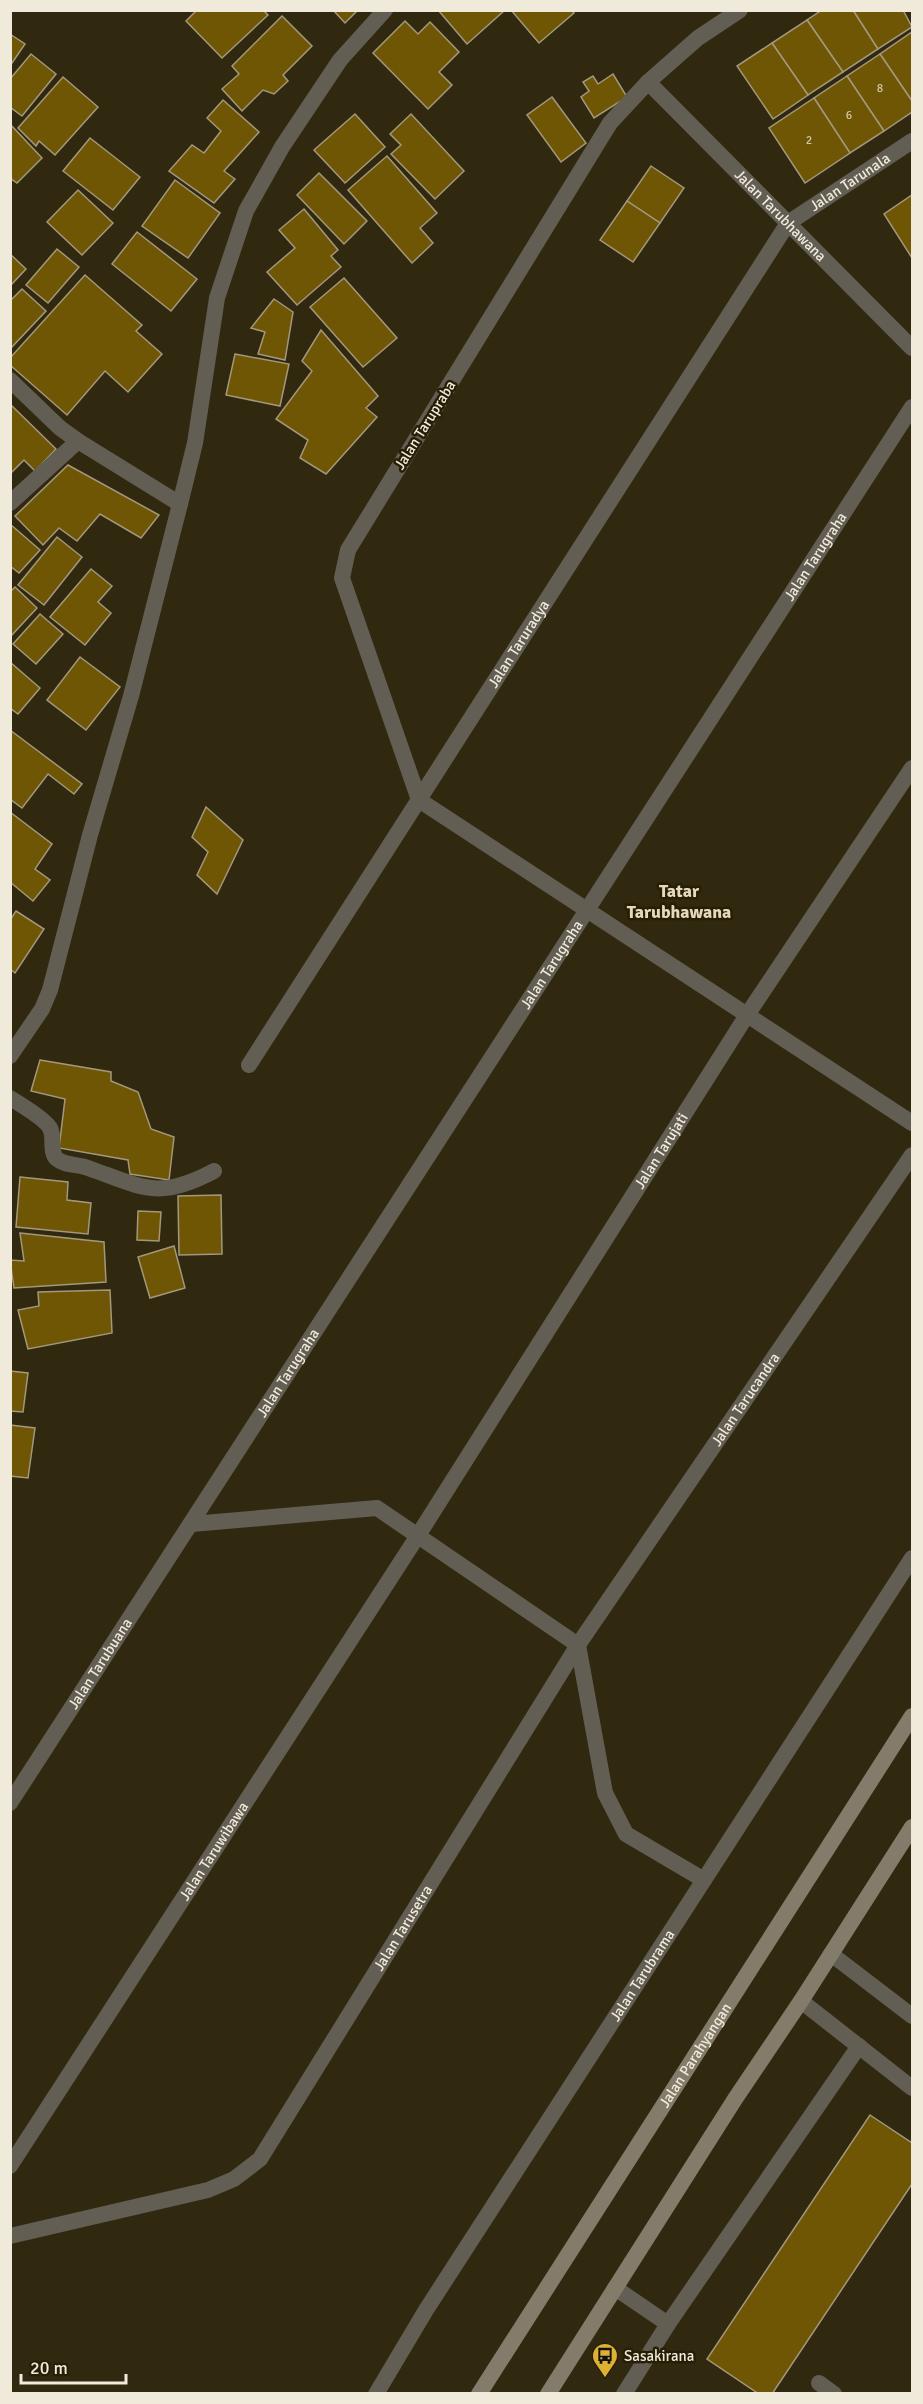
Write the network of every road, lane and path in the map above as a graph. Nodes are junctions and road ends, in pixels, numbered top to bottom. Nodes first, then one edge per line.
1 (385, 10) edge
2 (740, 10) edge
3 (648, 82) junction
4 (912, 141) edge
5 (788, 223) junction
6 (912, 348) edge
7 (10, 380) edge
8 (912, 407) edge
9 (78, 441) junction
10 (10, 503) edge
11 (180, 504) junction
12 (912, 768) edge
13 (419, 800) junction
14 (587, 910) junction
15 (747, 1015) junction
16 (10, 1056) edge
17 (249, 1065) dead end
18 (10, 1098) edge
19 (912, 1123) edge
20 (912, 1155) edge
21 (214, 1171) dead end
22 (192, 1524) junction
23 (417, 1537) junction
24 (912, 1558) edge
25 (578, 1645) junction
26 (912, 1716) edge
27 (10, 1803) edge
28 (912, 1827) edge
29 (704, 1880) junction
30 (831, 1954) junction
31 (801, 2001) junction
32 (910, 2008) edge
33 (859, 2046) junction
34 (912, 2088) edge
35 (10, 2166) edge
36 (10, 2236) edge
37 (615, 2288) junction
38 (669, 2324) junction
39 (819, 2383) dead end
40 (376, 2394) edge
41 (478, 2394) edge
42 (548, 2394) edge
43 (624, 2394) edge
44 (834, 2394) edge

1 - 11 street
2 - 3 street, Jalan Tarupraba
3 - 5 street, Jalan Tarubhawana
3 - 13 street, Jalan Tarupraba
4 - 5 street, Jalan Tarunala
5 - 6 street, Jalan Tarubhawana
5 - 13 street, Jalan Taruradya
7 - 9 street
8 - 14 street, Jalan Tarugraha
9 - 10 street
9 - 11 street
11 - 16 street
12 - 15 street, Jalan Tarujati
13 - 14 street
13 - 17 street, Jalan Taruradya
14 - 15 street
14 - 22 street, Jalan Tarugraha
15 - 19 street
15 - 23 street, Jalan Tarujati
18 - 21 street
20 - 25 street, Jalan Tarucandra
22 - 23 street
22 - 27 street, Jalan Tarubuana
23 - 25 street
23 - 35 street, Jalan Taruwibawa
24 - 29 street, Jalan Tarubrama
25 - 29 street
25 - 36 street, Jalan Tarusetra
26 - 41 main road, Jalan Parahyangan
28 - 30 main road
29 - 40 street, Jalan Tarubrama
30 - 31 main road
30 - 32 street
31 - 33 street
31 - 37 main road
33 - 34 street
33 - 38 street
37 - 38 street
37 - 42 main road
38 - 43 street
39 - 44 street

